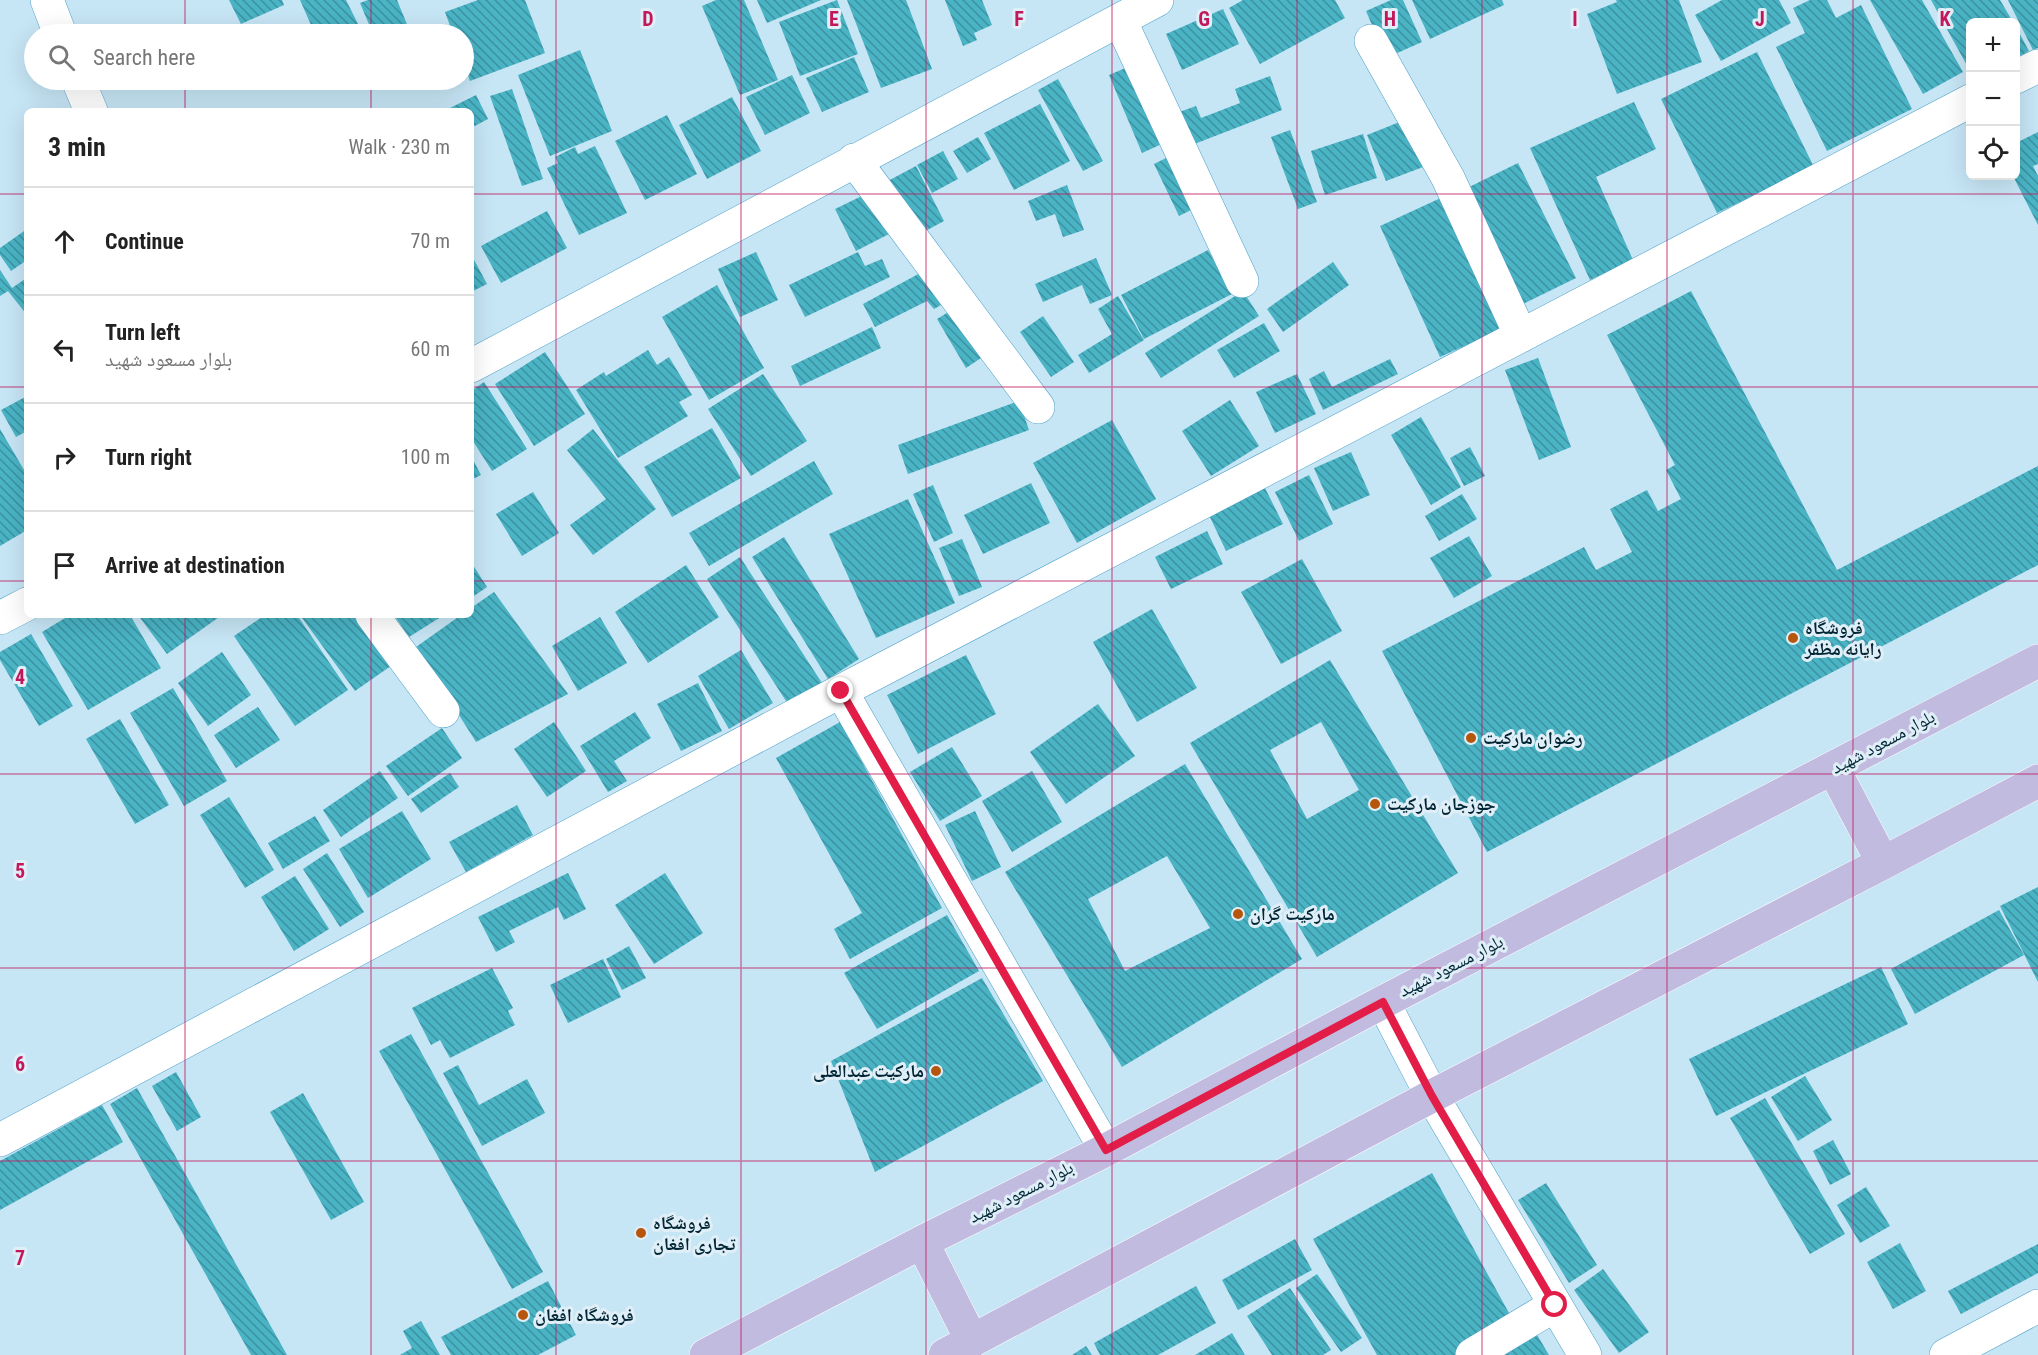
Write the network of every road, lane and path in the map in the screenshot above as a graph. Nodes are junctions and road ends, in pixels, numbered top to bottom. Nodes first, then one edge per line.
1 (47, 0) edge
2 (1157, 0) edge
3 (1120, 20) junction
4 (56, 24) edge
5 (1371, 41) dead end
6 (2038, 66) edge
7 (2020, 75) edge
8 (82, 90) edge
9 (1966, 104) edge
10 (90, 108) edge
11 (854, 160) junction
12 (1242, 281) dead end
13 (1521, 336) junction
14 (474, 364) edge
15 (1038, 407) dead end
16 (24, 606) edge
17 (0, 618) edge
18 (374, 618) edge
19 (2038, 661) edge
20 (841, 691) junction
21 (443, 711) dead end
22 (1833, 768) junction
23 (2038, 780) edge
24 (1884, 863) junction
25 (1383, 1002) junction
26 (1432, 1096) junction
27 (0, 1140) edge
28 (1106, 1150) junction
29 (922, 1242) junction
30 (1555, 1305) junction
31 (2038, 1306) edge
32 (958, 1348) edge
33 (706, 1355) edge
34 (1472, 1355) edge
35 (1585, 1355) edge
36 (1946, 1355) edge

1 - 4 street
2 - 3 street
3 - 11 street
3 - 12 street
5 - 13 street
6 - 7 street
8 - 10 street
9 - 13 street
11 - 14 street
11 - 15 street
13 - 20 street
16 - 17 street
18 - 21 street
19 - 22 main road, بلوار مسعود شهید
20 - 27 street
20 - 28 street
22 - 24 main road
22 - 25 main road, بلوار مسعود شهید
23 - 24 main road
24 - 26 main road
25 - 26 street
25 - 28 main road, بلوار مسعود شهید
26 - 30 street
26 - 32 main road
28 - 29 main road, بلوار مسعود شهید
29 - 32 main road
29 - 33 main road, بلوار مسعود شهید
30 - 34 street
30 - 35 street
31 - 36 street

